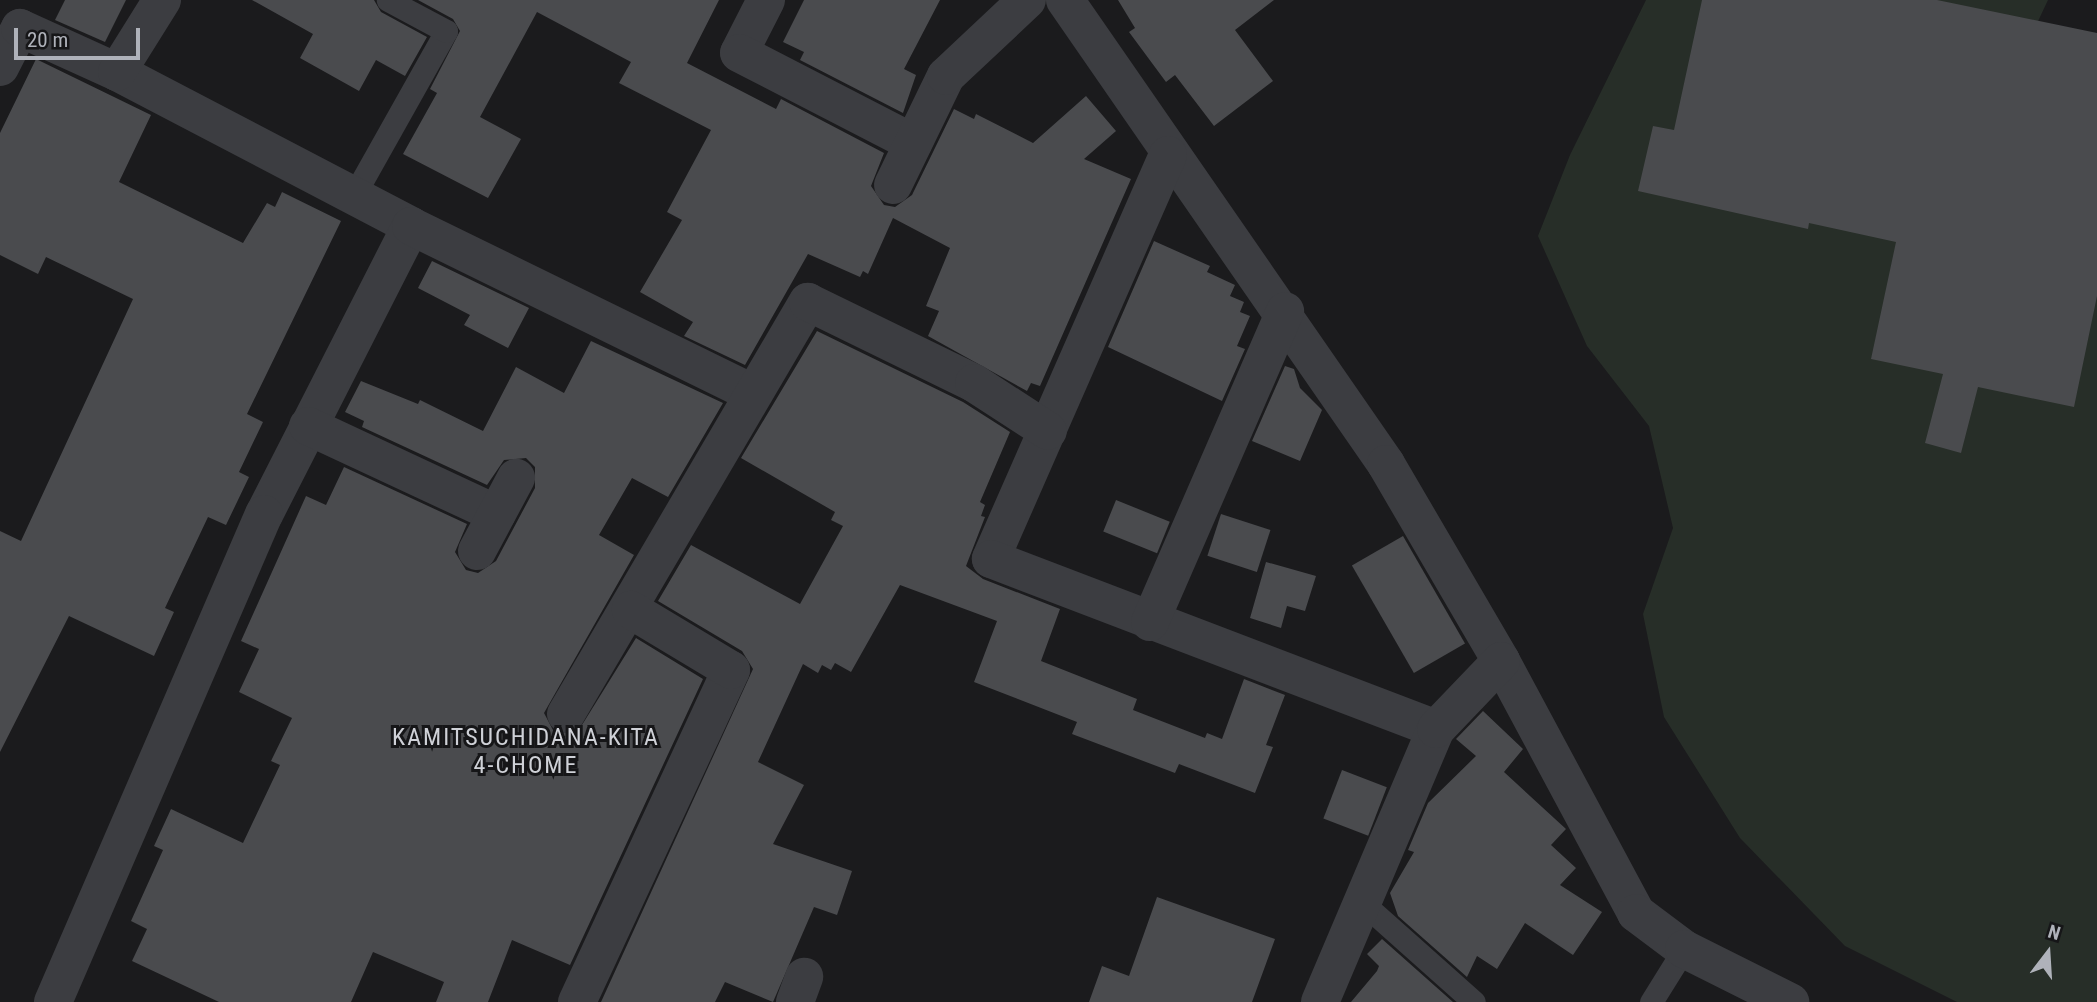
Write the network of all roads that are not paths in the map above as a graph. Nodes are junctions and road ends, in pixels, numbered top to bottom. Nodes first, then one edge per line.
1 (162, 0) edge
2 (388, 0) edge
3 (766, 0) edge
4 (1027, 0) edge
5 (1065, 0) edge
6 (0, 67) edge
7 (117, 72) junction
8 (913, 144) junction
9 (1168, 155) junction
10 (893, 185) dead end
11 (354, 195) junction
12 (411, 226) junction
13 (1285, 311) junction
14 (752, 393) junction
15 (308, 426) junction
16 (1048, 431) junction
17 (516, 478) dead end
18 (496, 514) junction
19 (477, 551) dead end
20 (631, 610) junction
21 (1150, 622) junction
22 (1501, 661) junction
23 (566, 714) dead end
24 (1436, 729) junction
25 (1364, 904) junction
26 (1684, 949) junction
27 (53, 1002) edge
28 (577, 1002) edge
29 (1320, 1002) edge
30 (1474, 1002) edge
31 (1651, 1002) edge
32 (1790, 1002) edge

1 - 7 street
2 - 11 lane
3 - 8 street
4 - 8 street
5 - 9 street
6 - 7 street
7 - 11 street
8 - 10 street
9 - 13 street
9 - 16 street
11 - 12 street
12 - 14 street
12 - 15 street
13 - 21 street
13 - 22 street
14 - 16 street
14 - 20 street
15 - 18 street
15 - 27 street
16 - 21 street
17 - 18 street
18 - 19 street
20 - 23 street
20 - 28 street
21 - 24 street
22 - 24 street
22 - 26 street
24 - 25 street
25 - 29 street
25 - 30 lane
26 - 31 lane
26 - 32 street

